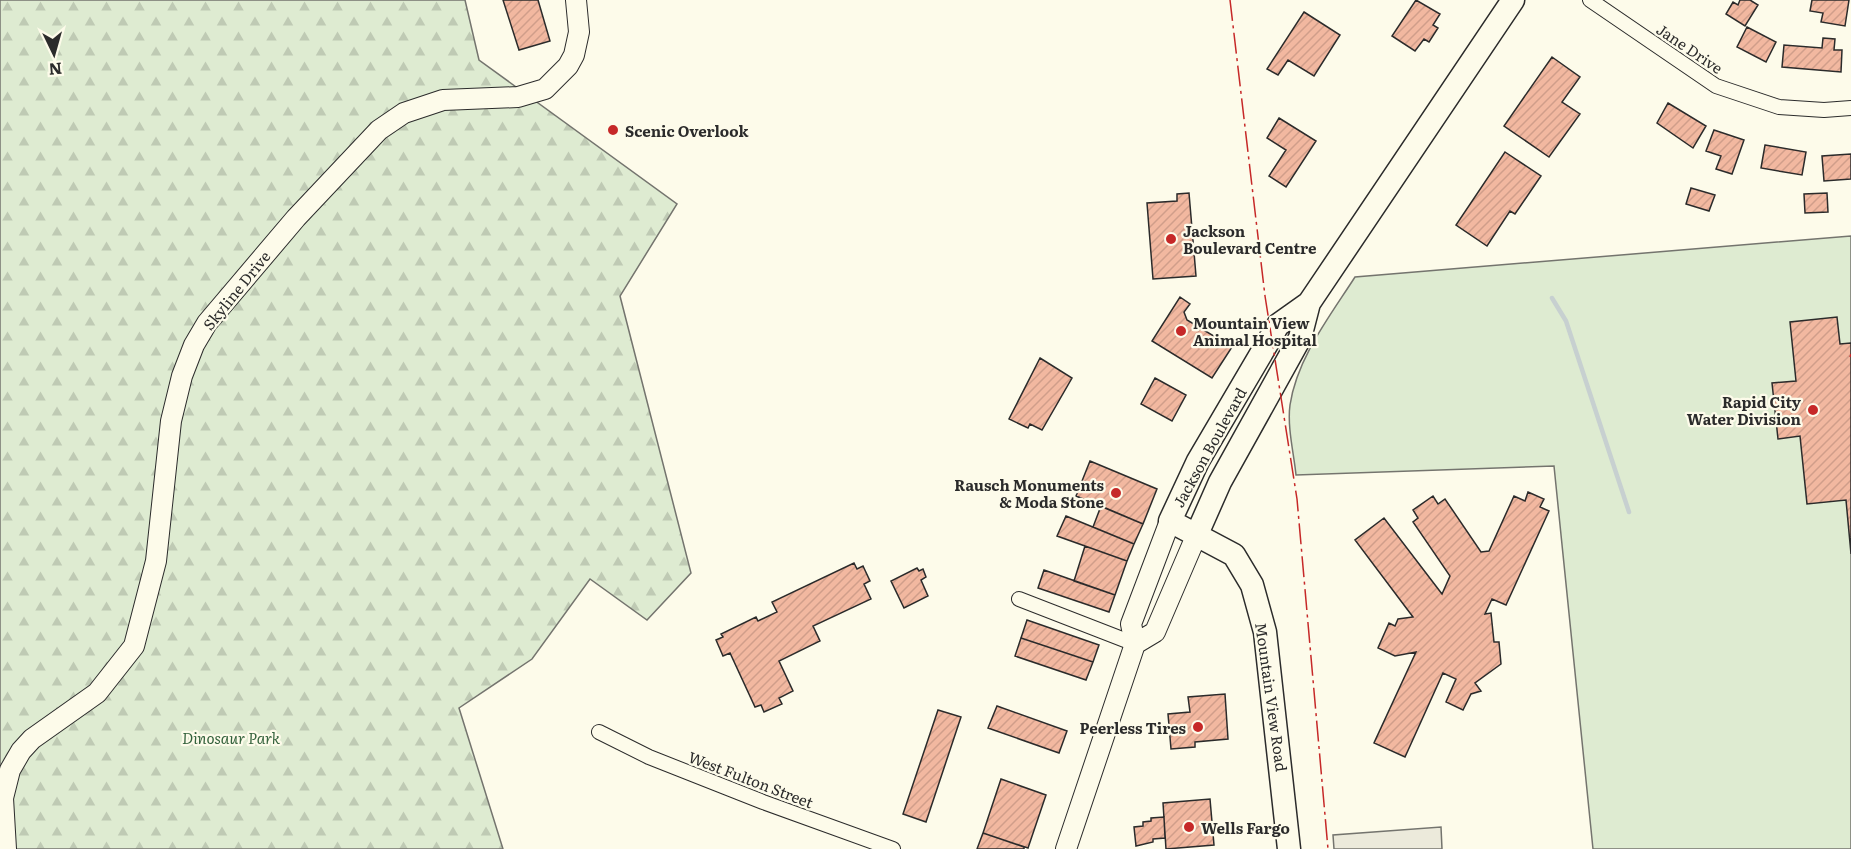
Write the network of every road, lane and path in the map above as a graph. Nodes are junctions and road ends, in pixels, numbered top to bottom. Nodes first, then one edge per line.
1 (576, 0) edge
2 (1513, 0) edge
3 (1590, 0) edge
4 (1851, 108) edge
5 (1309, 303) junction
6 (1170, 521) junction
7 (1197, 534) junction
8 (1019, 599) dead end
9 (1135, 644) junction
10 (599, 732) dead end
11 (1290, 848) edge
12 (6, 849) edge
13 (893, 849) edge
14 (1066, 849) edge

1 - 12 street, Skyline Drive
2 - 5 main road, Jackson Boulevard
3 - 4 street, Jane Drive
5 - 6 main road, Jackson Boulevard
5 - 7 main road, Jackson Boulevard
6 - 7 main road, Mountain View Road
6 - 9 street, Jackson Boulevard
7 - 9 street, Jackson Boulevard
7 - 11 main road, Mountain View Road
8 - 9 street
9 - 14 street, Jackson Boulevard
10 - 13 street, West Fulton Street

